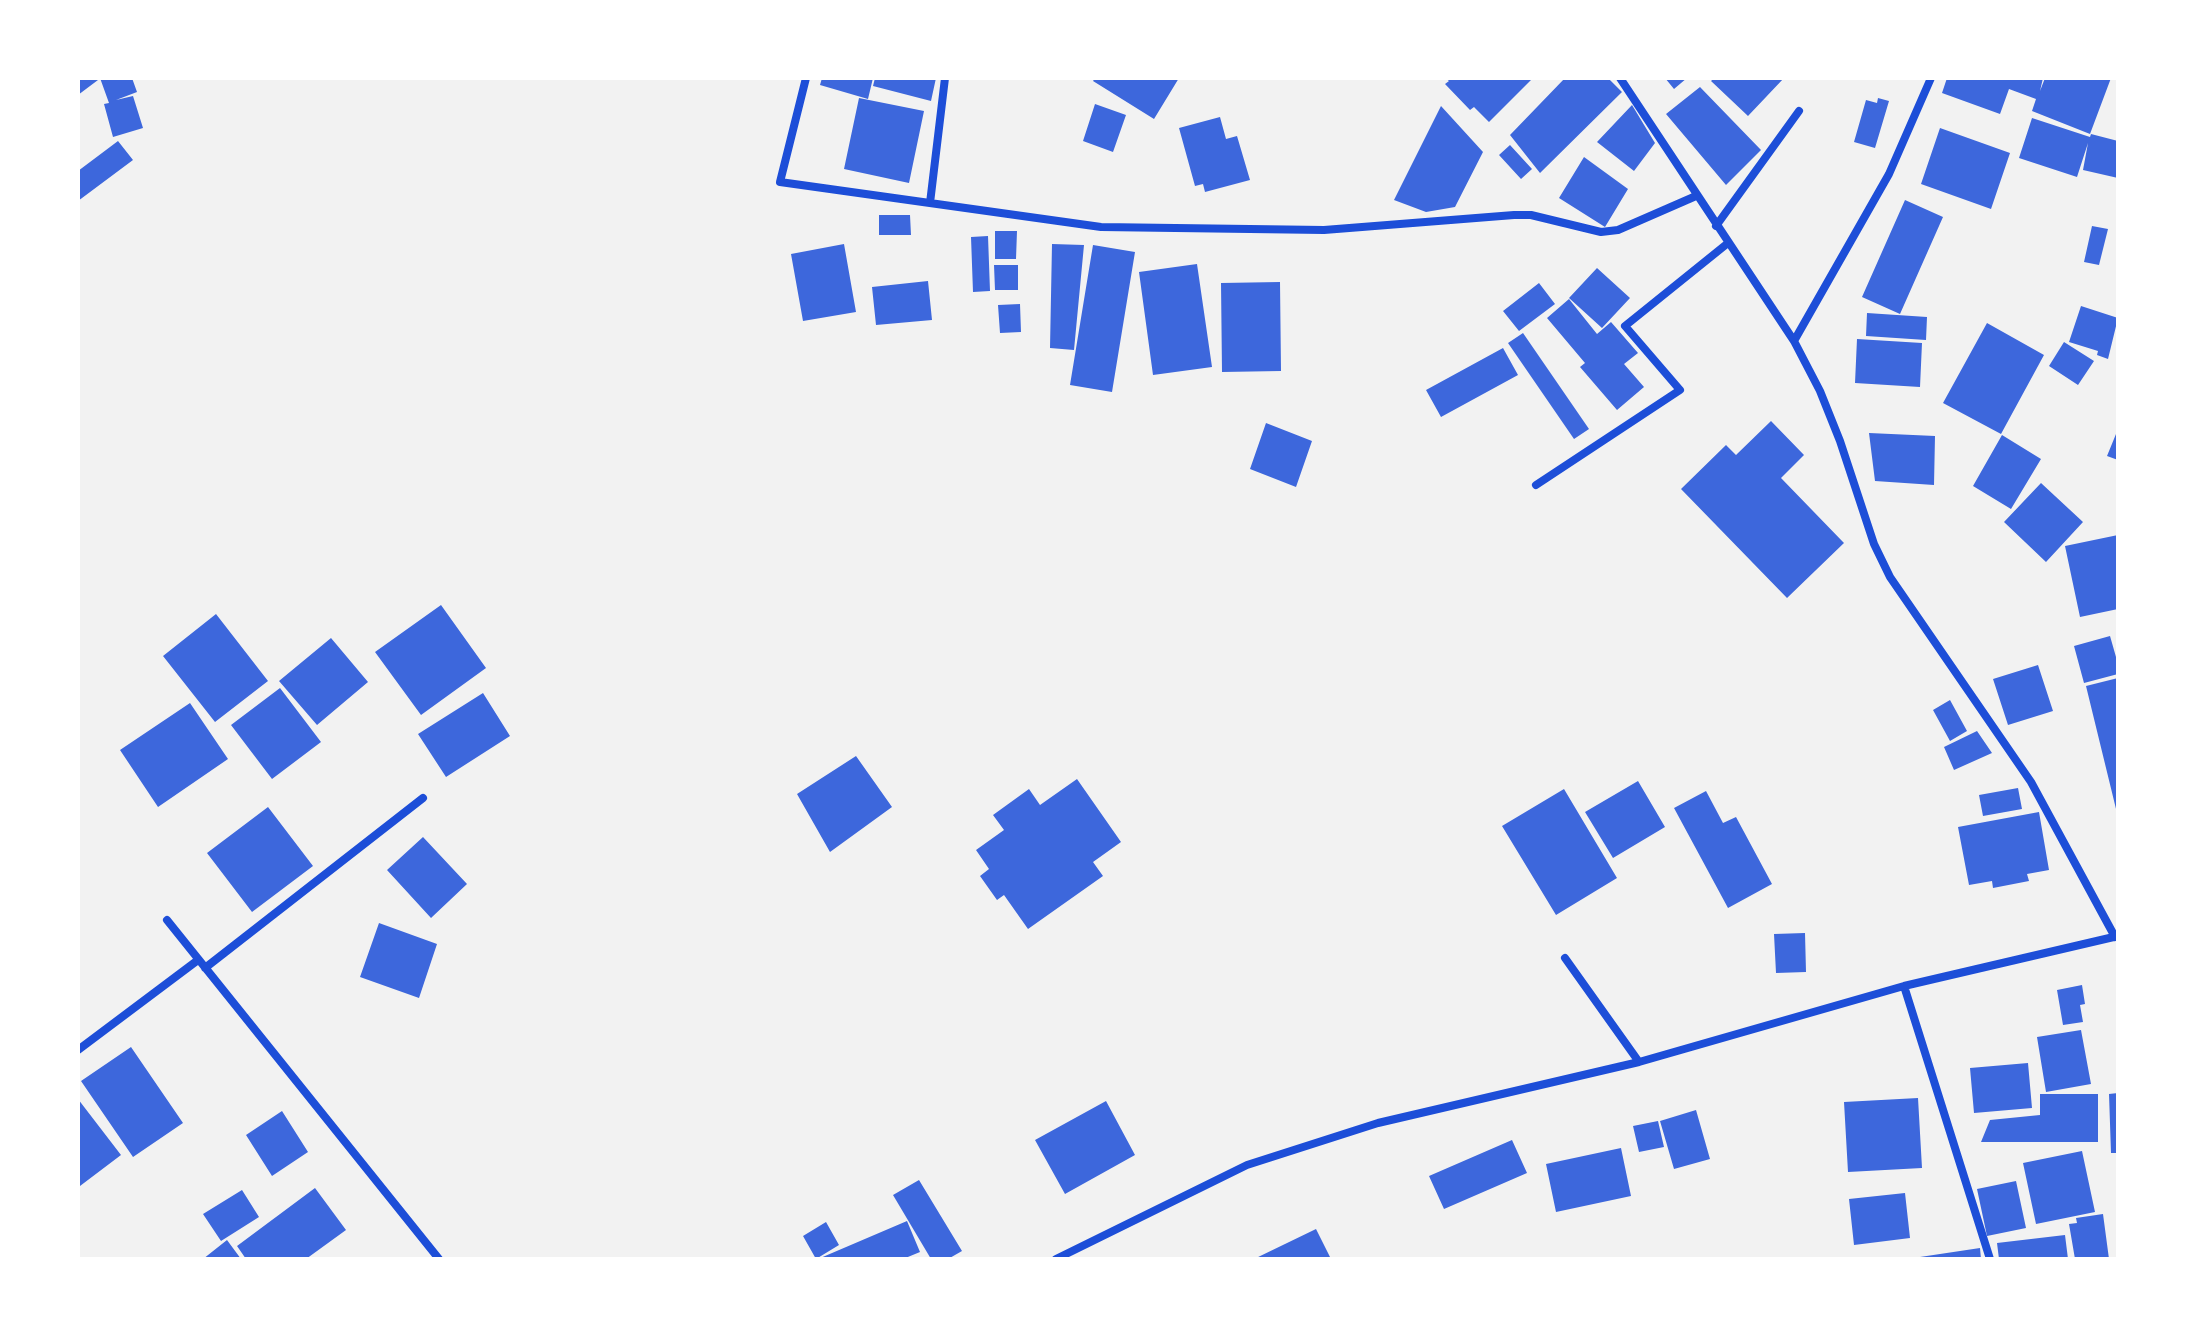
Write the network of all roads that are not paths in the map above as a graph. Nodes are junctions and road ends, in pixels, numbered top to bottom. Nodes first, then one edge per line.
1 (806, 78) edge
2 (945, 78) edge
3 (1620, 78) edge
4 (1931, 78) edge
5 (1799, 111) dead end
6 (1696, 196) junction
7 (930, 203) junction
8 (1716, 226) junction
9 (1728, 243) junction
10 (1794, 341) junction
11 (1536, 485) dead end
12 (423, 798) dead end
13 (167, 920) dead end
14 (2116, 937) edge
15 (1565, 958) dead end
16 (198, 960) junction
17 (205, 968) junction
18 (1904, 986) junction
19 (78, 1050) edge
20 (1639, 1062) junction
21 (439, 1259) edge
22 (1056, 1259) edge
23 (1990, 1259) edge

1 - 7 street
2 - 7 street
3 - 6 street
4 - 10 street
5 - 8 street
6 - 7 street
6 - 8 street
8 - 9 street
9 - 10 street
9 - 11 street
10 - 14 street
12 - 17 street
13 - 16 street
14 - 18 street
15 - 20 street
16 - 17 street
16 - 19 street
17 - 21 street
18 - 20 street
18 - 23 street
20 - 22 street

